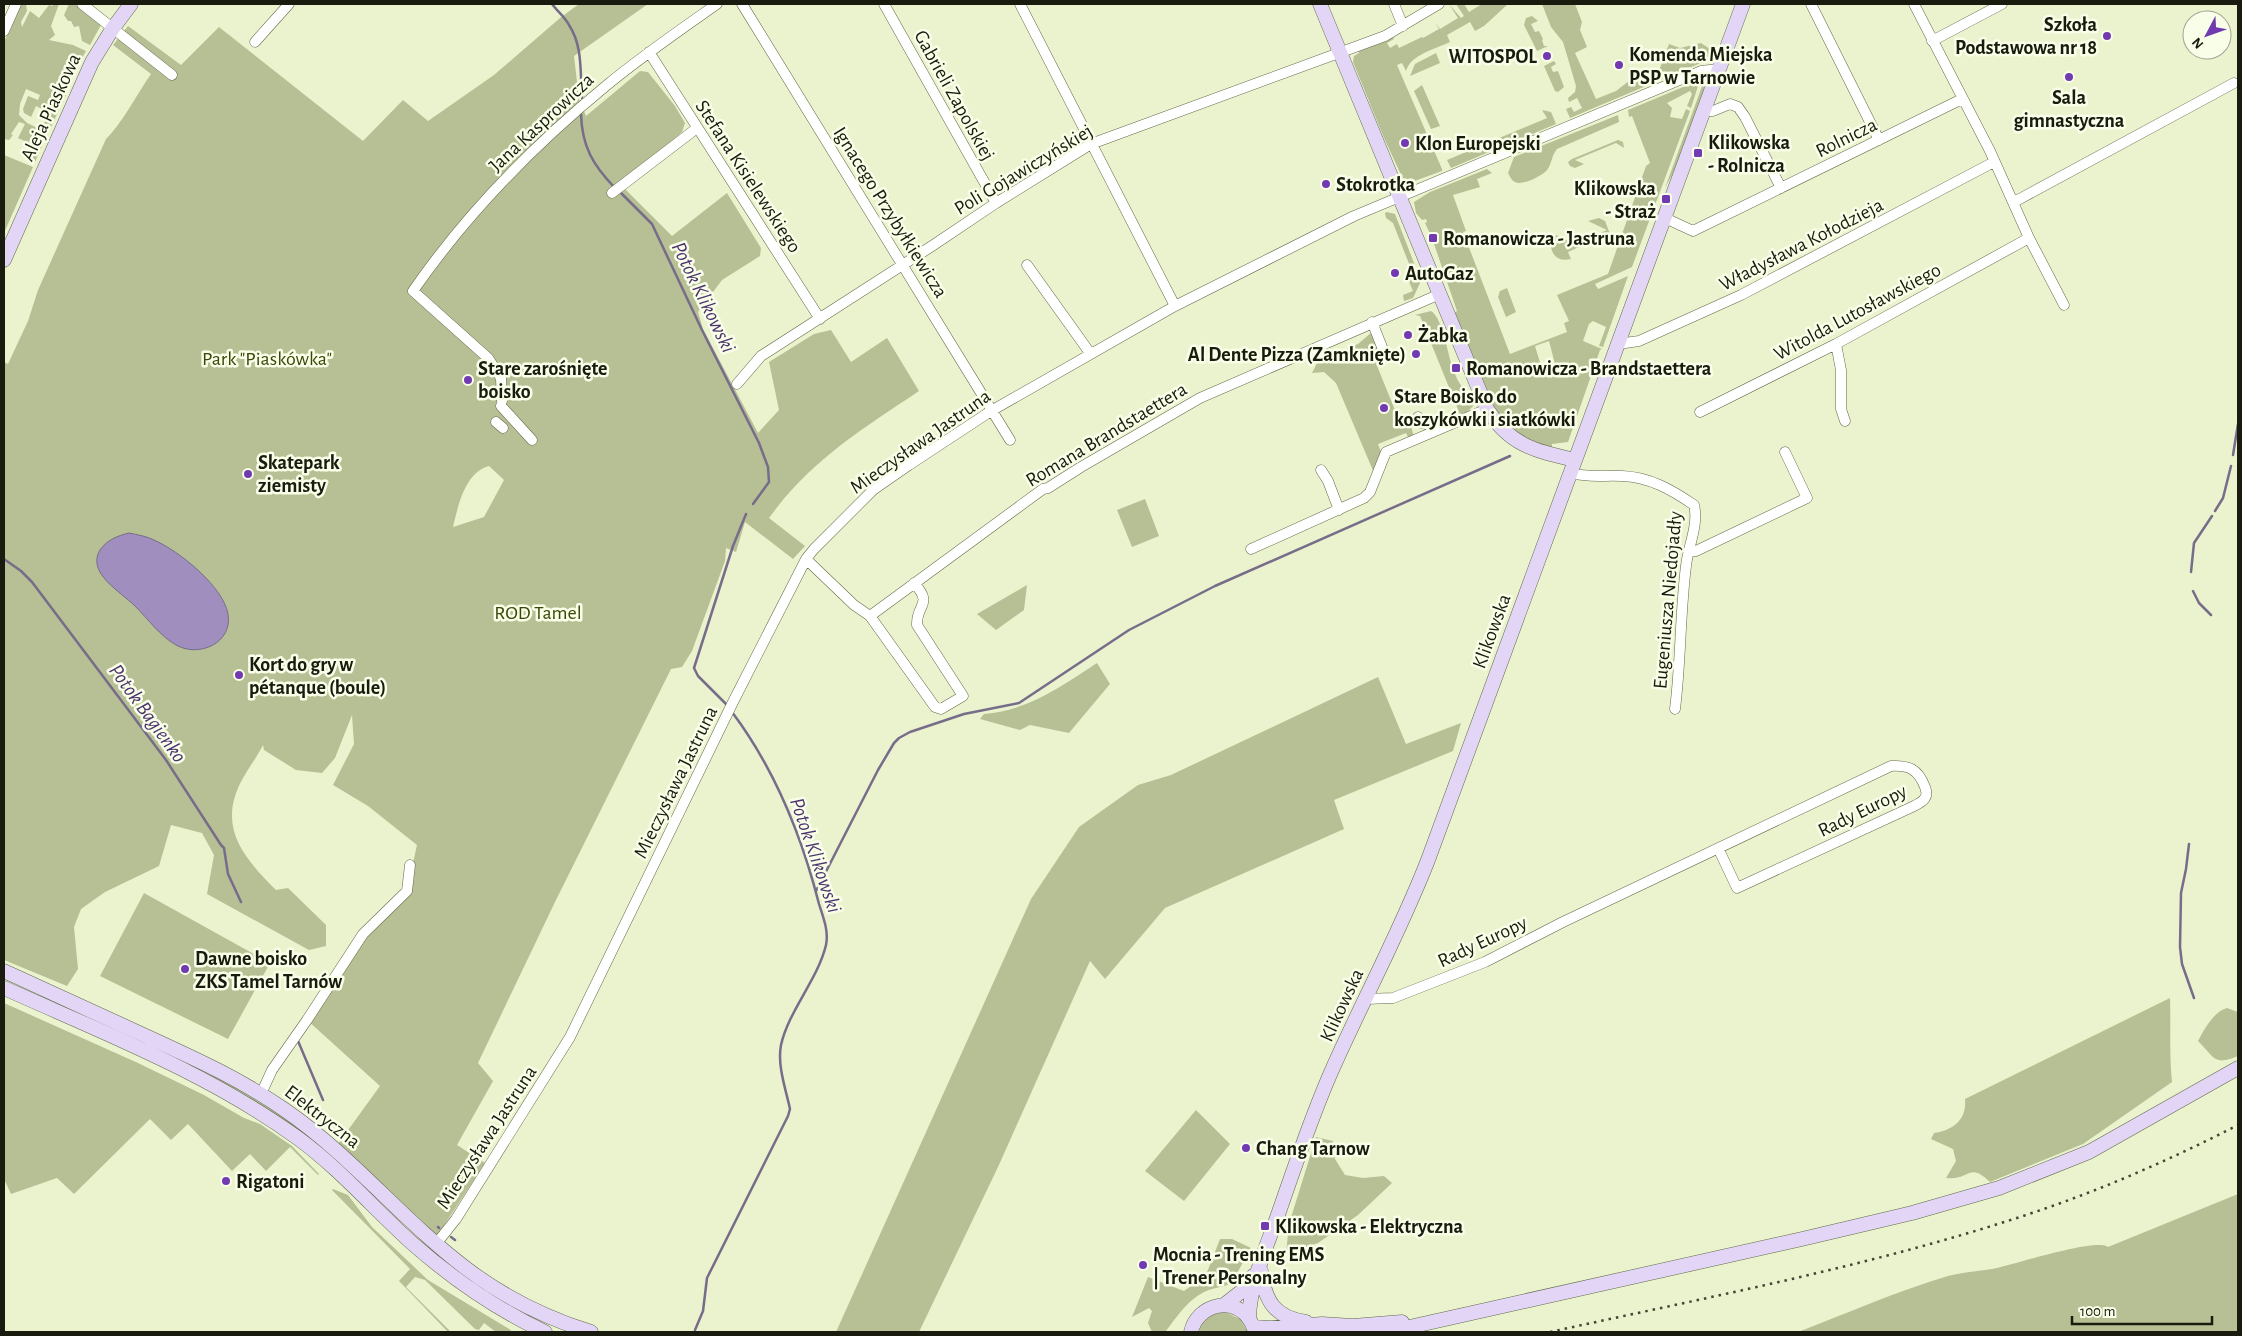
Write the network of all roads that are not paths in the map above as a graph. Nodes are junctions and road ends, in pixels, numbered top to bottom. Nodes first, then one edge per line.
1 (16, 4) edge
2 (82, 4) edge
3 (131, 4) edge
4 (289, 4) edge
5 (717, 4) edge
6 (742, 4) edge
7 (884, 4) edge
8 (1020, 4) edge
9 (1320, 4) edge
10 (1394, 4) edge
11 (1439, 4) edge
12 (1743, 4) edge
13 (1812, 4) edge
14 (1914, 4) edge
15 (2002, 4) edge
16 (1403, 26) junction
17 (113, 28) junction
18 (4, 31) edge
19 (1932, 40) junction
20 (255, 42) dead end
21 (649, 52) junction
22 (1340, 52) junction
23 (1719, 69) junction
24 (172, 75) dead end
25 (2234, 83) dead end
26 (1962, 99) junction
27 (1704, 111) junction
28 (697, 128) junction
29 (1879, 140) junction
30 (1090, 144) junction
31 (1994, 162) junction
32 (1781, 188) junction
33 (615, 191) dead end
34 (1400, 197) junction
35 (2014, 202) junction
36 (996, 203) junction
37 (1665, 218) junction
38 (2029, 238) junction
39 (4, 260) edge
40 (903, 264) junction
41 (1027, 265) dead end
42 (1440, 294) junction
43 (2064, 305) dead end
44 (1174, 306) junction
45 (820, 319) junction
46 (1375, 321) junction
47 (1618, 344) junction
48 (1836, 344) junction
49 (1388, 351) dead end
50 (1090, 353) junction
51 (738, 384) dead end
52 (1487, 409) junction
53 (991, 411) junction
54 (1700, 412) dead end
55 (1846, 421) dead end
56 (1442, 428) junction
57 (1424, 435) junction
58 (532, 440) dead end
59 (1010, 440) dead end
60 (1785, 452) dead end
61 (1573, 466) junction
62 (1321, 470) dead end
63 (1339, 510) junction
64 (1251, 549) dead end
65 (1689, 551) junction
66 (806, 559) junction
67 (914, 584) junction
68 (870, 616) junction
69 (1675, 709) dead end
70 (1718, 848) junction
71 (410, 865) dead end
72 (4, 971) edge
73 (4, 988) edge
74 (1365, 999) junction
75 (2238, 1068) edge
76 (261, 1094) junction
77 (436, 1244) junction
78 (1260, 1265) junction
79 (1224, 1305) junction
80 (1450, 1319) junction
81 (1322, 1324) junction
82 (1252, 1326) edge
83 (1189, 1330) edge
84 (544, 1332) edge
85 (591, 1332) edge
86 (1387, 1332) edge

1 - 18 street
2 - 17 street
3 - 17 main road, Aleja Piaskowa
4 - 20 street
5 - 21 street, Jana Kasprowicza
6 - 40 street, Ignacego Przybyłkiewicza
7 - 36 street, Gabrieli Zapolskiej
8 - 30 street
9 - 22 main road
10 - 16 street
11 - 16 street, Poli Gojawiczyńskiej
12 - 23 main road, Klikowska
13 - 29 street
14 - 19 street
15 - 19 street
16 - 22 street, Poli Gojawiczyńskiej
17 - 24 street
17 - 39 main road, Aleja Piaskowa
19 - 26 street
21 - 28 street, Stefana Kisielewskiego
21 - 58 street, Jana Kasprowicza
22 - 30 street, Poli Gojawiczyńskiej
22 - 34 main road
23 - 27 main road, Klikowska
23 - 34 street, Mieczysława Jastruna
25 - 35 street
26 - 29 street, Rolnicza
26 - 31 street
27 - 32 street
27 - 37 main road, Klikowska
28 - 33 street
28 - 45 street, Stefana Kisielewskiego
29 - 32 street, Rolnicza
30 - 36 street, Poli Gojawiczyńskiej
30 - 44 street
31 - 35 street
31 - 47 street, Władysława Kołodzieja
32 - 37 street, Rolnicza
34 - 42 main road
34 - 44 street, Mieczysława Jastruna
35 - 38 street
36 - 40 street, Poli Gojawiczyńskiej
37 - 47 main road, Klikowska
38 - 43 street
38 - 48 street, Witolda Lutosławskiego
40 - 45 street, Poli Gojawiczyńskiej
40 - 53 street, Ignacego Przybyłkiewicza
41 - 50 street
42 - 46 street, Romana Brandstaettera
42 - 52 main road
44 - 50 street, Mieczysława Jastruna
45 - 51 street, Poli Gojawiczyńskiej
46 - 49 street
46 - 67 street, Romana Brandstaettera
47 - 61 main road, Klikowska
48 - 54 street, Witolda Lutosławskiego
48 - 55 street
50 - 53 street, Mieczysława Jastruna
52 - 56 street
52 - 61 main road
53 - 59 street, Ignacego Przybyłkiewicza
53 - 66 street, Mieczysława Jastruna
56 - 57 street
56 - 57 street
57 - 63 street
60 - 65 street
61 - 65 street, Eugeniusza Niedojadły
61 - 74 main road, Klikowska
62 - 63 street
63 - 64 street
65 - 69 street, Eugeniusza Niedojadły
66 - 68 street
66 - 77 street, Mieczysława Jastruna
67 - 68 street, Romana Brandstaettera
67 - 68 street
70 - 70 street, Rady Europy
70 - 74 street, Rady Europy
71 - 76 street
72 - 76 main road, Elektryczna
73 - 84 main road, Elektryczna
74 - 78 main road, Klikowska
75 - 80 main road
76 - 77 main road, Elektryczna
77 - 85 main road, Elektryczna
78 - 79 main road, Klikowska
78 - 81 main road
78 - 82 main road, Klikowska
79 - 82 main road
79 - 83 main road, Klikowska
80 - 81 main road
80 - 86 main road
81 - 82 main road

